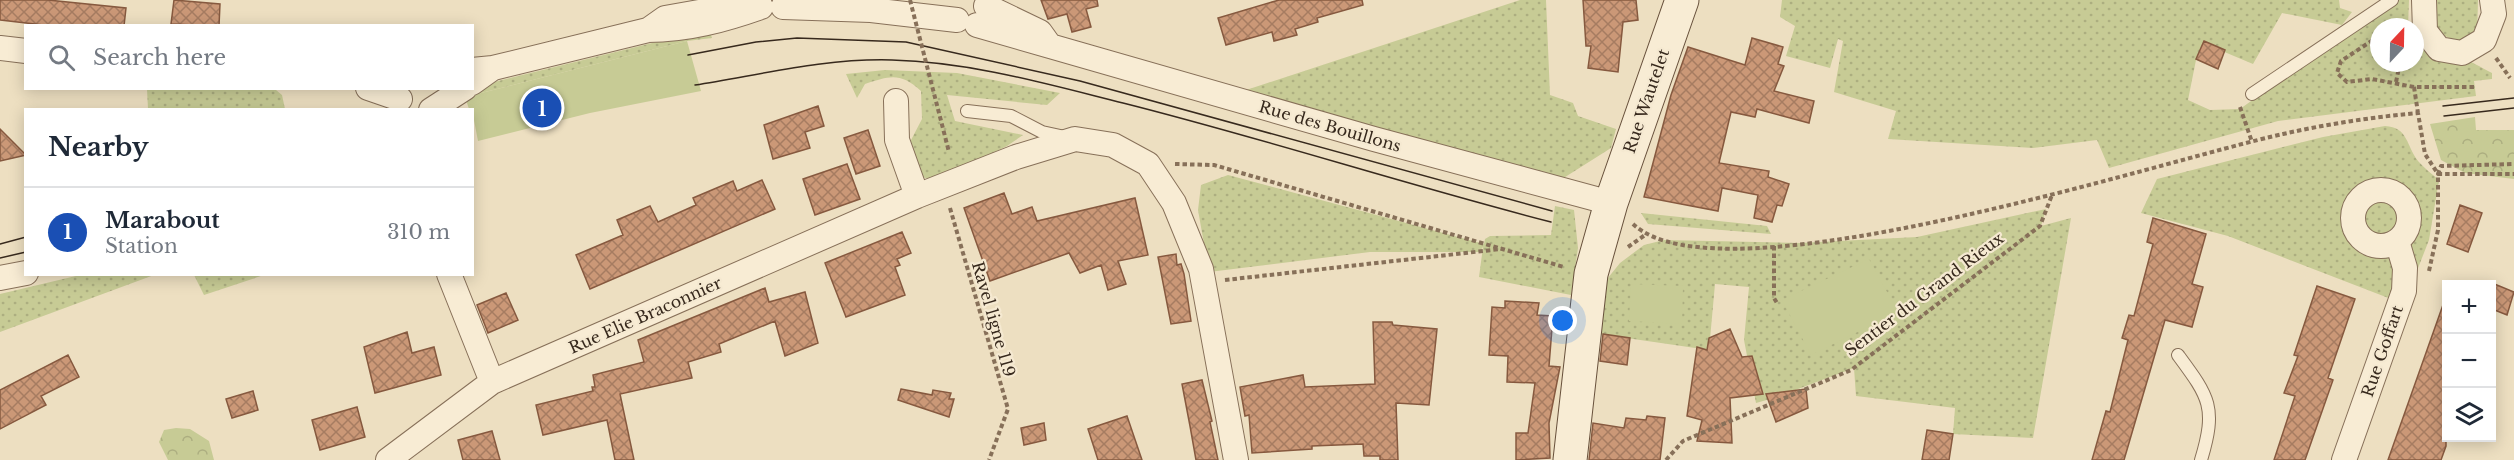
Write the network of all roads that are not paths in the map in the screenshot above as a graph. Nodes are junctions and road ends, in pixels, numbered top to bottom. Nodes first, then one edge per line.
1 (734, 0) edge
2 (1682, 0) edge
3 (2392, 0) edge
4 (2424, 0) edge
5 (2492, 0) edge
6 (772, 4) edge
7 (972, 10) edge
8 (648, 30) junction
9 (0, 48) edge
10 (24, 51) edge
11 (483, 69) edge
12 (374, 90) edge
13 (430, 90) edge
14 (462, 90) edge
15 (2252, 94) dead end
16 (403, 99) edge
17 (896, 101) dead end
18 (431, 108) edge
19 (433, 108) edge
20 (967, 111) dead end
21 (1076, 139) junction
22 (917, 196) junction
23 (1611, 203) junction
24 (2397, 241) dead end
25 (24, 273) edge
26 (450, 276) edge
27 (0, 278) edge
28 (2178, 355) dead end
29 (492, 382) junction
30 (388, 460) edge
31 (1236, 460) edge
32 (1570, 460) edge
33 (2201, 460) edge
34 (2344, 460) edge

1 - 8 street
2 - 23 street, Rue Wautelet
3 - 15 lane
4 - 5 street
6 - 7 street, Rue des Bouillons
6 - 8 street
7 - 23 street, Rue des Bouillons
8 - 11 street
9 - 10 street
12 - 16 street
13 - 18 street
14 - 19 street
17 - 22 street
20 - 21 lane
21 - 22 street, Rue Elie Braconnier
21 - 31 street, Rue Elie Braconnier
22 - 29 street, Rue Elie Braconnier
23 - 32 street, Rue Wautelet
24 - 34 street, Rue Goffart
25 - 27 street
26 - 29 street
28 - 33 lane
29 - 30 street, Rue Elie Braconnier

